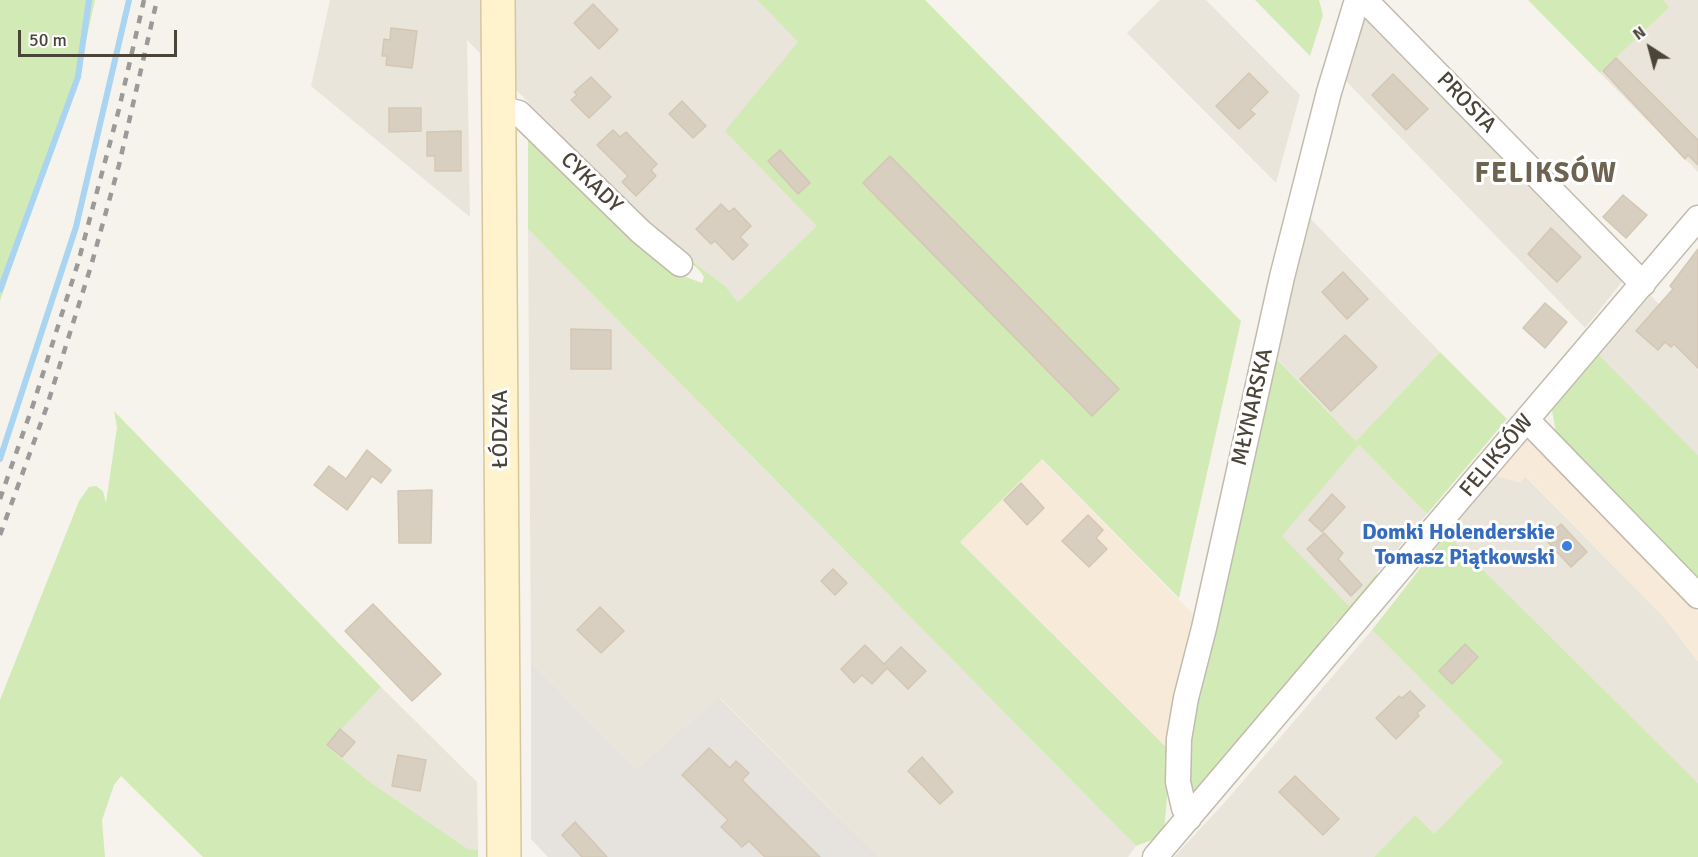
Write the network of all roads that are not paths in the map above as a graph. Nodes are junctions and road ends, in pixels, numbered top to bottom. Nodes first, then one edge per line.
1 (498, 0) edge
2 (1357, 0) edge
3 (1365, 0) edge
4 (499, 108) junction
5 (1698, 218) edge
6 (680, 264) dead end
7 (1643, 284) junction
8 (1527, 420) junction
9 (1698, 596) edge
10 (1189, 818) junction
11 (504, 857) edge
12 (1155, 857) edge

1 - 4 main road, ŁÓDZKA
2 - 10 street, MŁYNARSKA
3 - 7 street, PROSTA
4 - 6 street, CYKADY
4 - 11 main road, ŁÓDZKA
5 - 7 street, FELIKSÓW
7 - 8 street, FELIKSÓW
8 - 9 street
8 - 10 street, FELIKSÓW
10 - 12 street, FELIKSÓW

